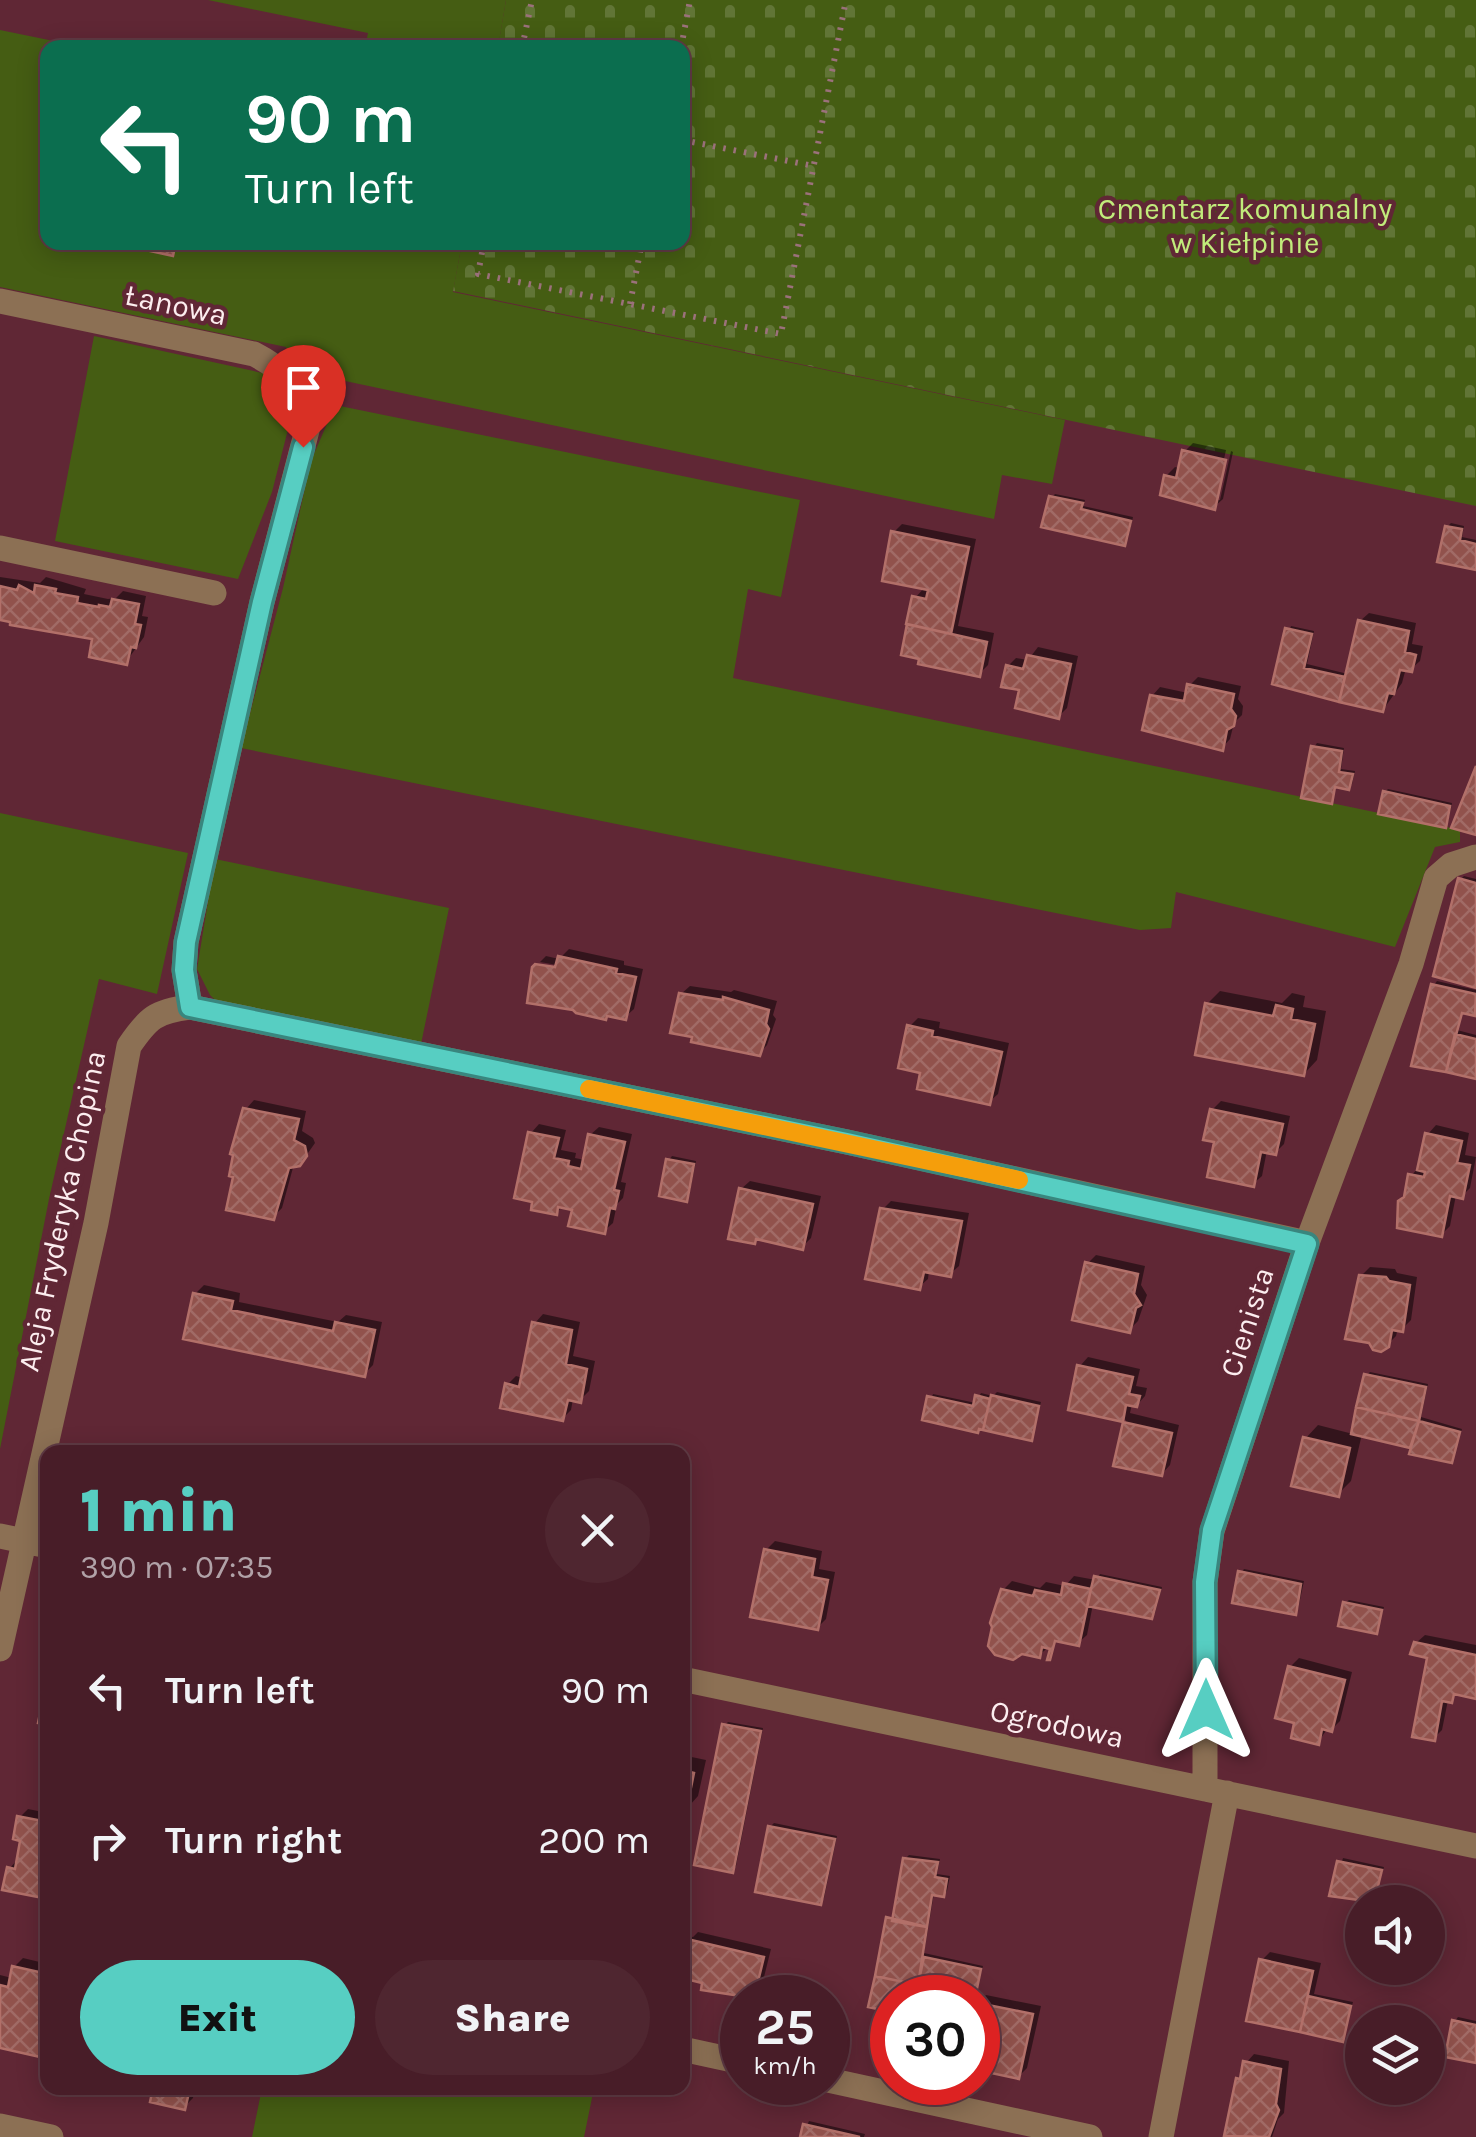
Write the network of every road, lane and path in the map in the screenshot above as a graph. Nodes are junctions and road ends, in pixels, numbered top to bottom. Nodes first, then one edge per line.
1 (532, 0) edge
2 (690, 0) edge
3 (846, 0) edge
4 (524, 40) edge
5 (682, 40) edge
6 (690, 142) edge
7 (814, 166) junction
8 (482, 250) edge
9 (640, 250) edge
10 (0, 301) edge
11 (630, 304) junction
12 (0, 548) edge
13 (214, 593) dead end
14 (1476, 857) edge
15 (190, 1007) junction
16 (1307, 1244) junction
17 (46, 1445) edge
18 (40, 1470) edge
19 (24, 1541) edge
20 (0, 1649) edge
21 (690, 1681) edge
22 (1216, 1791) junction
23 (1476, 1846) edge
24 (690, 2051) edge
25 (720, 2057) edge
26 (850, 2085) edge
27 (0, 2126) edge
28 (50, 2137) edge
29 (1090, 2137) edge
30 (1160, 2137) edge

1 - 4 path
2 - 5 path
3 - 7 path
6 - 7 path
7 - 11 path
8 - 11 path
9 - 11 path
10 - 15 street, Łanowa
12 - 13 street
14 - 16 street, Cienista
15 - 16 street
15 - 17 street, Aleja Fryderyka Chopina
16 - 22 street, Cienista
18 - 19 street, Aleja Fryderyka Chopina
19 - 20 street, Aleja Fryderyka Chopina
21 - 22 street, Ogrodowa
22 - 23 street, Ogrodowa
22 - 30 street, Cienista
24 - 25 street
26 - 29 street
27 - 28 street

